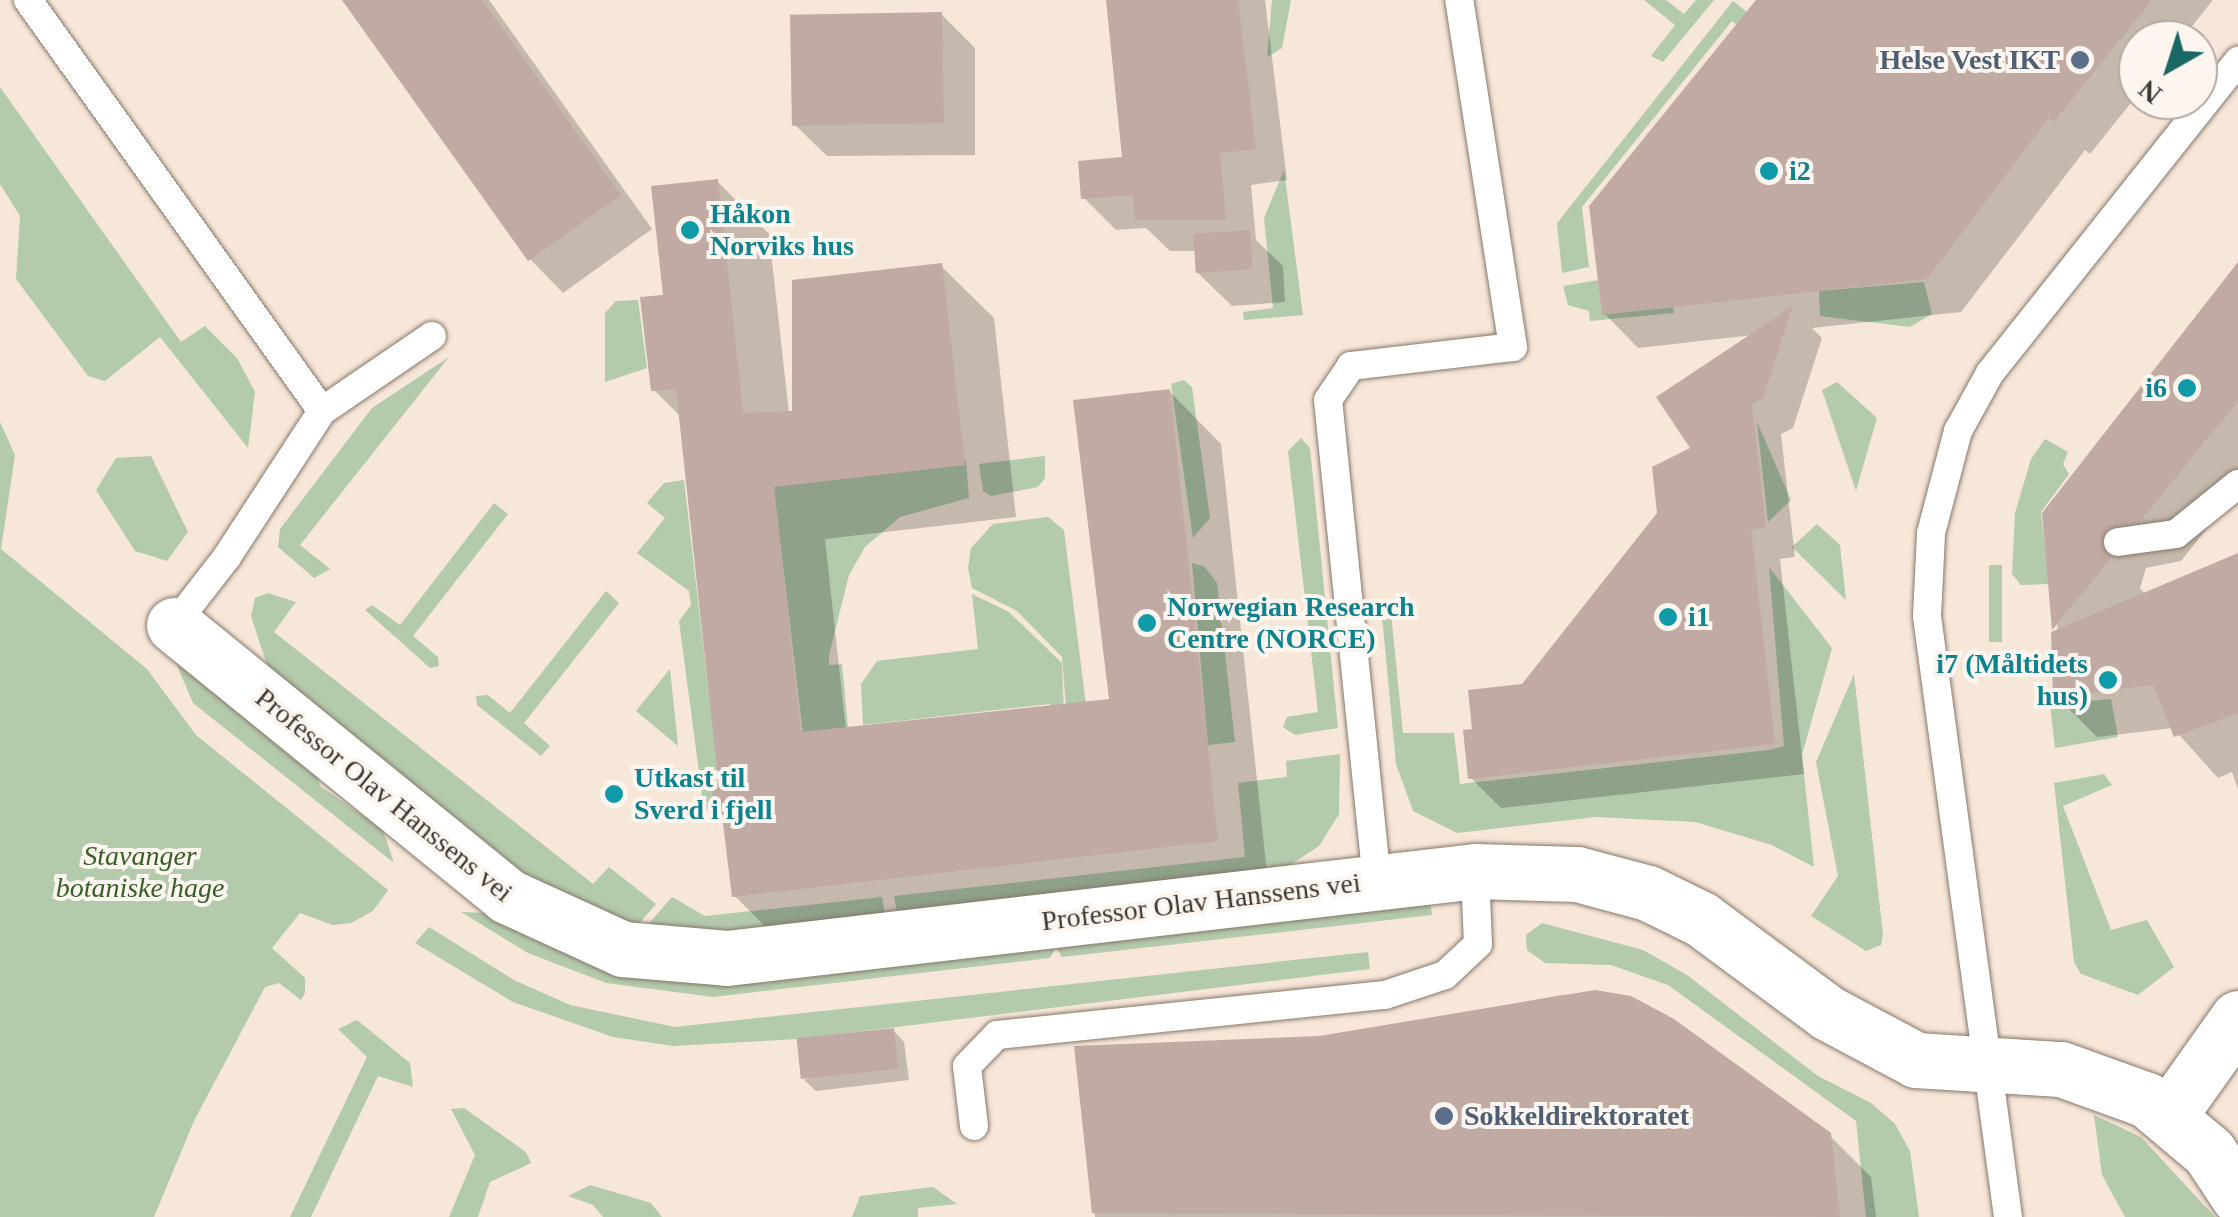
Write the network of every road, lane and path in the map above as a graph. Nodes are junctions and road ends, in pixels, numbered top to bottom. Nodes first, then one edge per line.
1 (28, 0) edge
2 (1459, 0) edge
3 (2238, 60) edge
4 (432, 336) dead end
5 (322, 411) junction
6 (2238, 484) edge
7 (2118, 542) dead end
8 (174, 625) joint
9 (1475, 871) junction
10 (1376, 882) junction
11 (2238, 1018) edge
12 (1986, 1064) junction
13 (2170, 1115) junction
14 (974, 1126) dead end
15 (2238, 1196) edge
16 (2008, 1217) edge

1 - 5 lane
2 - 10 lane
3 - 12 lane
4 - 5 lane
5 - 8 lane
6 - 7 lane
8 - 10 street, Professor Olav Hanssens vei
9 - 10 street, Professor Olav Hanssens vei
9 - 12 street, Professor Olav Hanssens vei
9 - 14 lane
11 - 13 street
12 - 13 street, Professor Olav Hanssens vei
12 - 16 lane
13 - 15 street, Professor Olav Hanssens vei

